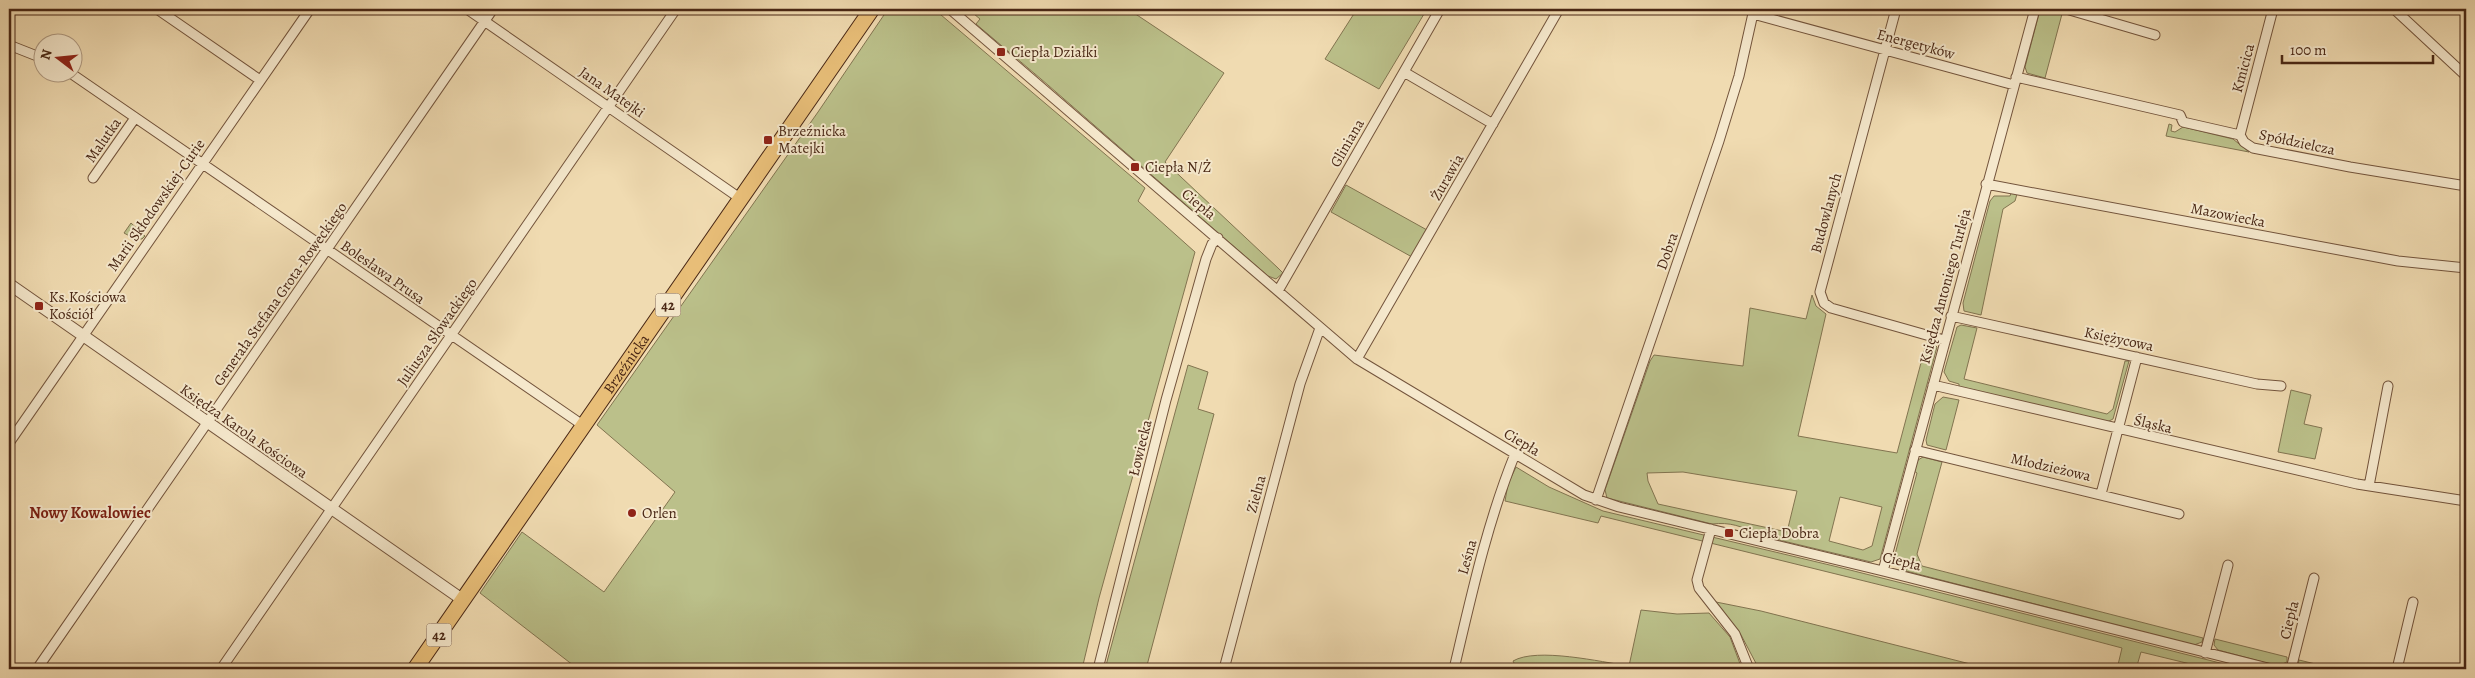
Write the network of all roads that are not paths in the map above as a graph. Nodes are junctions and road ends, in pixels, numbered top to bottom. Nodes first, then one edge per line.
1 (157, 9) edge
2 (310, 9) edge
3 (467, 9) edge
4 (493, 9) edge
5 (676, 9) edge
6 (872, 9) edge
7 (950, 9) edge
8 (1440, 9) edge
9 (1559, 9) edge
10 (1896, 9) edge
11 (2035, 9) edge
12 (2066, 9) edge
13 (2273, 9) edge
14 (2394, 9) edge
15 (1754, 11) edge
16 (485, 21) junction
17 (2155, 35) dead end
18 (9, 45) edge
19 (1885, 49) junction
20 (32, 54) edge
21 (1404, 72) junction
22 (2466, 76) edge
23 (260, 80) junction
24 (82, 81) edge
25 (2015, 81) junction
26 (608, 106) junction
27 (135, 118) junction
28 (1493, 124) junction
29 (2240, 135) junction
30 (202, 164) junction
31 (93, 178) dead end
32 (1986, 184) junction
33 (2466, 186) edge
34 (741, 199) junction
35 (1218, 238) junction
36 (327, 250) junction
37 (2466, 268) edge
38 (9, 284) edge
39 (1278, 291) junction
40 (1951, 316) junction
41 (1320, 328) junction
42 (452, 336) junction
43 (82, 337) junction
44 (1944, 340) junction
45 (2137, 357) junction
46 (1357, 358) junction
47 (1932, 385) junction
48 (2281, 386) dead end
49 (2388, 386) dead end
50 (207, 423) junction
51 (584, 426) junction
52 (2118, 430) junction
53 (9, 441) edge
54 (1915, 450) junction
55 (1515, 454) junction
56 (2369, 486) junction
57 (2102, 494) junction
58 (1596, 500) junction
59 (2466, 500) edge
60 (331, 509) junction
61 (2179, 514) dead end
62 (1711, 529) junction
63 (2228, 564) dead end
64 (1883, 571) junction
65 (2314, 578) dead end
66 (463, 600) junction
67 (2414, 602) dead end
68 (2206, 652) junction
69 (37, 669) edge
70 (221, 669) edge
71 (415, 669) edge
72 (1098, 669) edge
73 (1224, 669) edge
74 (1454, 669) edge
75 (1749, 669) edge
76 (2272, 669) edge
77 (2291, 669) edge
78 (2397, 669) edge

1 - 23 street
2 - 23 street, Marii Skłodowskiej-Curie
3 - 16 street, Jana Matejki
4 - 16 street, Generała Stefana Grota-Roweckiego
5 - 26 street, Juliusza Słowackiego
6 - 34 main road, Brzeźnicka / 42
7 - 35 street, Ciepła
8 - 21 street, Gliniana
9 - 28 street, Żurawia
10 - 19 street, Budowlanych
11 - 25 street, Księdza Antoniego Turleja
12 - 17 street
13 - 29 street, Kmicica
14 - 22 street
15 - 19 street, Energetyków
15 - 58 street, Dobra
16 - 26 street, Jana Matejki
16 - 36 street, Generała Stefana Grota-Roweckiego
18 - 20 street
19 - 25 street, Energetyków
19 - 44 street, Budowlanych
21 - 28 street
21 - 39 street, Gliniana
23 - 30 street, Marii Skłodowskiej-Curie
24 - 27 street, Bolesława Prusa
25 - 29 street, Spółdzielcza
25 - 32 street, Księdza Antoniego Turleja
26 - 34 street, Jana Matejki
26 - 42 street, Juliusza Słowackiego
27 - 30 street, Bolesława Prusa
27 - 31 street, Malutka
28 - 46 street, Żurawia
29 - 33 street, Spółdzielcza
30 - 36 street, Bolesława Prusa
30 - 43 street, Marii Skłodowskiej-Curie
32 - 37 street, Mazowiecka
32 - 40 street, Księdza Antoniego Turleja
34 - 51 main road, Brzeźnicka / 42
35 - 39 street, Ciepła
35 - 72 street, Łowiecka
36 - 42 street, Bolesława Prusa
36 - 50 street, Generała Stefana Grota-Roweckiego
38 - 43 street, Księdza Karola Kościowa
39 - 41 street, Ciepła
40 - 44 street, Księdza Antoniego Turleja
40 - 45 street, Księżycowa
41 - 46 street, Ciepła
41 - 73 street, Zielna
42 - 51 street, Bolesława Prusa
42 - 60 street, Juliusza Słowackiego
43 - 50 street, Księdza Karola Kościowa
43 - 53 street, Marii Skłodowskiej-Curie
44 - 47 street, Księdza Antoniego Turleja
45 - 48 street, Księżycowa
45 - 52 street
46 - 55 street, Ciepła
47 - 52 street, Śląska
47 - 54 street, Księdza Antoniego Turleja
49 - 56 street
50 - 60 street, Księdza Karola Kościowa
50 - 69 street, Generała Stefana Grota-Roweckiego
51 - 66 main road, Brzeźnicka / 42
52 - 56 street, Śląska
52 - 57 street
54 - 57 street, Młodzieżowa
54 - 64 street, Księdza Antoniego Turleja
55 - 58 street, Ciepła
55 - 74 street, Leśna
56 - 59 street, Śląska
57 - 61 street, Młodzieżowa
58 - 62 street, Ciepła
60 - 66 street, Księdza Karola Kościowa
60 - 70 street, Juliusza Słowackiego
62 - 64 street, Ciepła
62 - 75 street
63 - 68 street
64 - 68 street, Ciepła
65 - 77 street, Ciepła
66 - 71 main road, Brzeźnicka / 42
67 - 78 street
68 - 76 street, Ciepła

